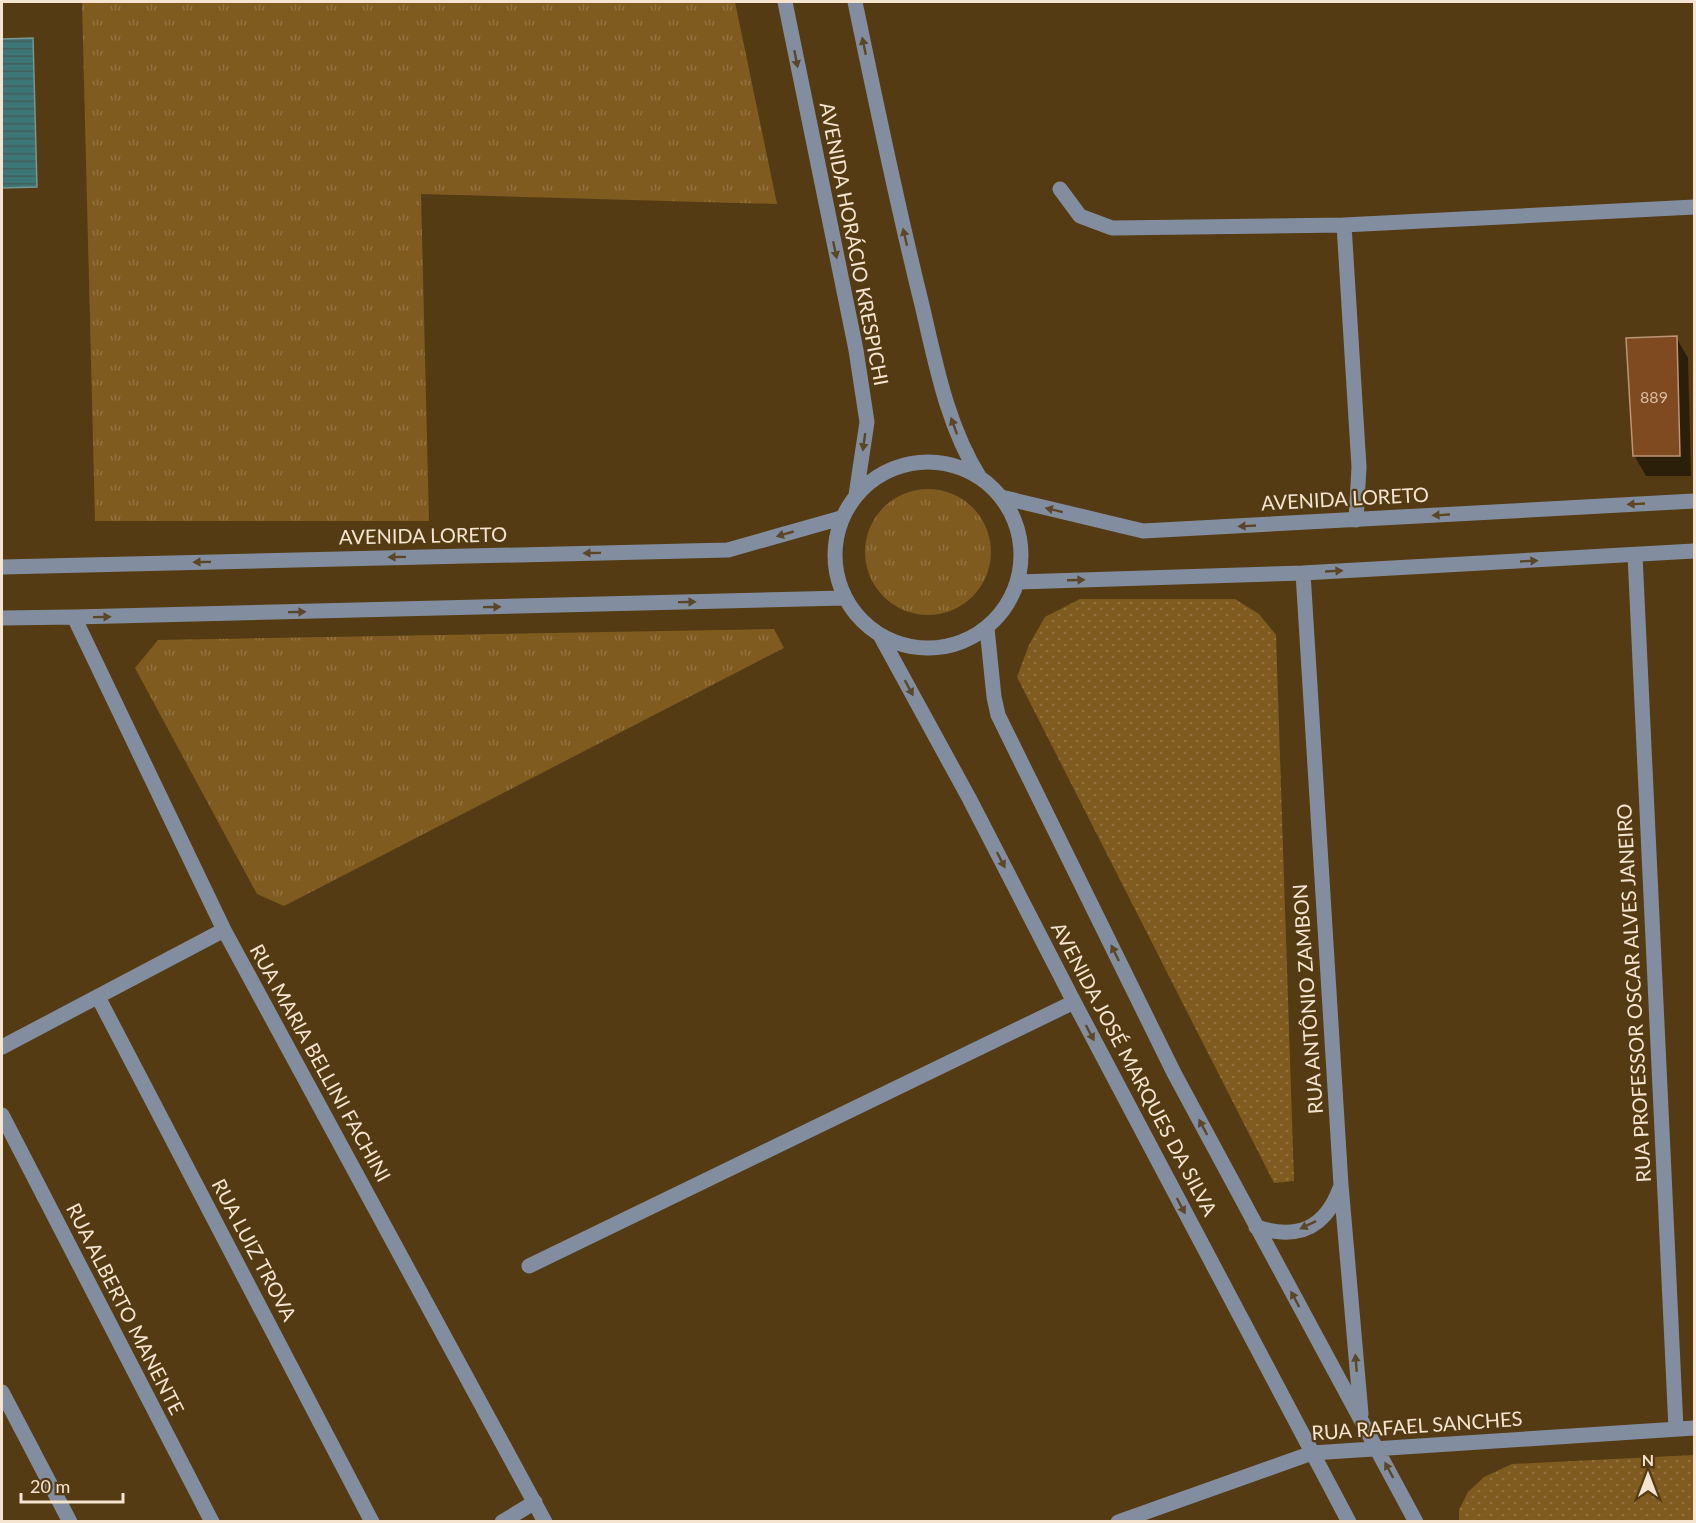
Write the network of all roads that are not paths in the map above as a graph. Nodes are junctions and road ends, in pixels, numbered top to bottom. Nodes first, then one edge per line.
1 (785, 2) edge
2 (855, 2) edge
3 (1060, 189) dead end
4 (1695, 207) edge
5 (1344, 225) junction
6 (980, 478) junction
7 (856, 495) junction
8 (1001, 497) junction
9 (1695, 501) edge
10 (841, 518) junction
11 (1356, 520) junction
12 (1695, 551) edge
13 (1635, 555) junction
14 (2, 567) edge
15 (1303, 573) junction
16 (1018, 582) junction
17 (844, 598) junction
18 (17, 617) junction
19 (74, 617) junction
20 (2, 618) edge
21 (2, 626) edge
22 (987, 628) junction
23 (881, 636) junction
24 (224, 930) junction
25 (98, 997) junction
26 (1074, 1002) junction
27 (2, 1047) edge
28 (2, 1115) edge
29 (1341, 1185) junction
30 (1256, 1227) junction
31 (529, 1266) dead end
32 (2, 1392) edge
33 (1361, 1422) junction
34 (1695, 1428) edge
35 (1676, 1429) junction
36 (1377, 1448) junction
37 (1312, 1453) junction
38 (535, 1502) junction
39 (70, 1521) edge
40 (212, 1521) edge
41 (372, 1521) edge
42 (502, 1521) edge
43 (545, 1521) edge
44 (1118, 1521) edge
45 (1348, 1521) edge
46 (1416, 1521) edge

1 -> 7 street, AVENIDA HORÁCIO KRESPICHI
6 -> 2 street
3 - 5 street
4 - 5 street
5 - 11 street
6 - 7 street
6 - 8 street
7 - 10 street
11 -> 8 street, AVENIDA LORETO
8 - 16 street
9 -> 11 street, AVENIDA LORETO
10 -> 14 street, AVENIDA LORETO
10 - 17 street
12 - 13 street
15 -> 13 street
13 - 35 street, RUA PROFESSOR OSCAR ALVES JANEIRO
16 -> 15 street
15 - 29 street, RUA ANTÔNIO ZAMBON
16 - 22 street
19 -> 17 street
17 - 23 street
18 - 19 street
18 - 20 street
18 - 21 street
19 - 24 street, RUA MARIA BELLINI FACHINI
22 - 23 street
30 -> 22 street, AVENIDA JOSÉ MARQUES DA SILVA
23 -> 26 street, AVENIDA JOSÉ MARQUES DA SILVA
24 - 25 street
24 - 38 street, RUA MARIA BELLINI FACHINI
25 - 27 street
25 - 41 street, RUA LUIZ TROVA
26 - 31 street
26 -> 37 street, AVENIDA JOSÉ MARQUES DA SILVA
28 - 40 street, RUA ALBERTO MANENTE
29 -> 30 street
33 -> 29 street, RUA ANTÔNIO ZAMBON
33 -> 30 street, AVENIDA JOSÉ MARQUES DA SILVA
32 - 39 street
33 - 36 street, AVENIDA JOSÉ MARQUES DA SILVA
34 - 35 street, RUA RAFAEL SANCHES
35 - 36 street, RUA RAFAEL SANCHES
36 - 37 street, RUA RAFAEL SANCHES
46 -> 36 street, AVENIDA JOSÉ MARQUES DA SILVA
37 - 44 street, RUA RAFAEL SANCHES
37 - 45 street, AVENIDA JOSÉ MARQUES DA SILVA
38 - 42 street
38 - 43 street, RUA MARIA BELLINI FACHINI

